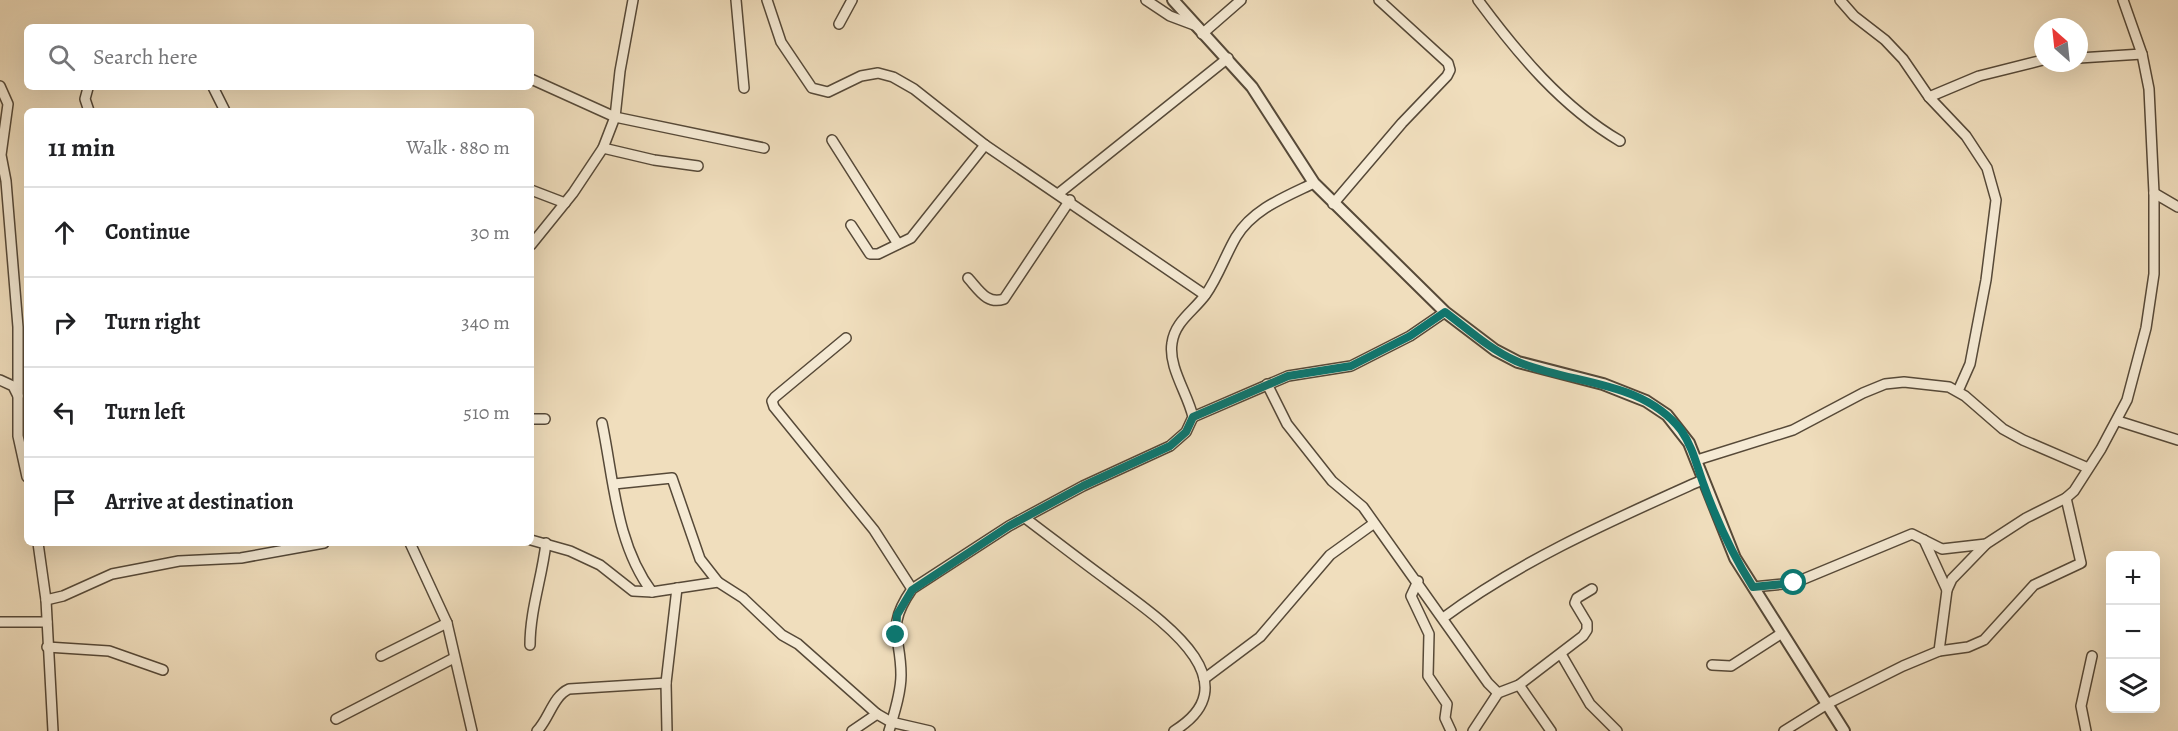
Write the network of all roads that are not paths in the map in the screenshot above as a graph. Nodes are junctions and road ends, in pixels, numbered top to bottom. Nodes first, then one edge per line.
1 (633, 0) edge
2 (736, 0) edge
3 (767, 0) edge
4 (852, 0) edge
5 (1146, 0) edge
6 (1173, 0) edge
7 (1241, 0) edge
8 (1379, 0) edge
9 (1478, 0) edge
10 (1840, 0) edge
11 (2123, 0) edge
12 (839, 24) dead end
13 (1194, 25) junction
14 (1202, 34) junction
15 (2142, 54) junction
16 (2088, 57) edge
17 (1228, 58) junction
18 (2034, 62) edge
19 (534, 80) edge
20 (0, 86) edge
21 (744, 88) dead end
22 (87, 90) edge
23 (214, 90) edge
24 (1929, 97) junction
25 (88, 108) edge
26 (224, 108) edge
27 (615, 117) junction
28 (832, 140) dead end
29 (1620, 141) dead end
30 (985, 145) junction
31 (603, 148) junction
32 (764, 148) dead end
33 (698, 166) dead end
34 (1314, 183) junction
35 (534, 191) edge
36 (2154, 193) junction
37 (1058, 194) junction
38 (1070, 200) junction
39 (565, 203) junction
40 (1333, 204) junction
41 (2178, 207) edge
42 (4, 216) edge
43 (851, 225) dead end
44 (534, 241) edge
45 (898, 244) junction
46 (968, 278) dead end
47 (1205, 295) junction
48 (1445, 312) junction
49 (846, 338) dead end
50 (0, 380) edge
51 (1267, 384) junction
52 (1958, 391) junction
53 (18, 396) junction
54 (1193, 417) junction
55 (534, 419) edge
56 (545, 419) dead end
57 (2118, 421) junction
58 (602, 423) dead end
59 (23, 435) edge
60 (2178, 440) edge
61 (1697, 460) junction
62 (2088, 468) junction
63 (1702, 480) junction
64 (614, 484) junction
65 (2066, 498) junction
66 (1025, 518) junction
67 (1373, 524) junction
68 (1924, 540) junction
69 (534, 541) edge
70 (546, 543) junction
71 (1986, 544) junction
72 (38, 546) edge
73 (301, 546) edge
74 (411, 546) edge
75 (1418, 581) junction
76 (718, 582) junction
77 (1753, 587) junction
78 (677, 588) junction
79 (1592, 589) dead end
80 (912, 590) junction
81 (1947, 590) junction
82 (652, 592) junction
83 (46, 600) junction
84 (1443, 618) junction
85 (0, 622) edge
86 (47, 622) junction
87 (447, 623) junction
88 (1782, 633) junction
89 (530, 645) dead end
90 (47, 647) junction
91 (1940, 651) junction
92 (1561, 654) junction
93 (381, 656) dead end
94 (2092, 656) dead end
95 (454, 658) junction
96 (1712, 665) dead end
97 (163, 670) dead end
98 (1204, 679) junction
99 (666, 683) junction
100 (1519, 685) junction
101 (1498, 693) junction
102 (1829, 704) junction
103 (877, 714) junction
104 (336, 719) dead end
105 (890, 727) edge
106 (53, 731) edge
107 (472, 731) edge
108 (537, 731) edge
109 (668, 731) edge
110 (852, 731) edge
111 (930, 731) edge
112 (1174, 731) edge
113 (1451, 731) edge
114 (1473, 731) edge
115 (1551, 731) edge
116 (1617, 731) edge
117 (1784, 731) edge
118 (1844, 731) edge
119 (2086, 731) edge

1 - 27 street
2 - 21 street
3 - 30 street
4 - 12 street
5 - 13 street
6 - 13 street
7 - 14 street
8 - 40 street
9 - 29 street
10 - 24 street
11 - 15 street
13 - 14 street
14 - 17 street
15 - 16 street
15 - 36 street
17 - 34 street
17 - 37 street
18 - 24 street
19 - 27 street
20 - 42 street
22 - 25 street
23 - 26 street
24 - 52 street
27 - 31 street
27 - 32 street
28 - 45 street
30 - 37 street
30 - 45 street
31 - 33 street
31 - 39 street
34 - 40 street
34 - 47 street
35 - 39 street
36 - 41 street
36 - 57 street
37 - 38 street
38 - 46 street
38 - 47 street
39 - 44 street
40 - 48 street
42 - 53 street
43 - 45 street
47 - 54 street
48 - 51 street
48 - 61 street
49 - 80 street
50 - 53 street
51 - 54 street
51 - 67 street
52 - 61 street
52 - 62 street
53 - 59 street
54 - 66 street
55 - 56 street
57 - 60 street
57 - 62 street
58 - 64 street
61 - 63 street
62 - 65 street
63 - 77 street
63 - 84 street
64 - 76 street
64 - 82 street
65 - 71 street
65 - 91 street
66 - 80 street
66 - 98 street
67 - 75 street
67 - 98 street
68 - 71 street
68 - 77 street
68 - 81 street
69 - 70 street
70 - 82 street
70 - 89 street
71 - 81 street
72 - 83 street
73 - 83 street
74 - 87 street
75 - 84 street
75 - 113 street
76 - 78 street
76 - 103 street
77 - 88 street
78 - 82 street
78 - 99 street
79 - 92 street
80 - 105 street
81 - 91 street
83 - 86 street
84 - 101 street
85 - 86 street
86 - 90 street
87 - 93 street
87 - 95 street
88 - 96 street
88 - 102 street
90 - 97 street
90 - 106 street
91 - 102 street
92 - 100 street
92 - 116 street
94 - 119 street
95 - 104 street
95 - 107 street
98 - 112 street
99 - 108 street
99 - 109 street
100 - 101 street
100 - 115 street
101 - 114 street
102 - 117 street
102 - 118 street
103 - 105 street
103 - 110 street
105 - 111 street

